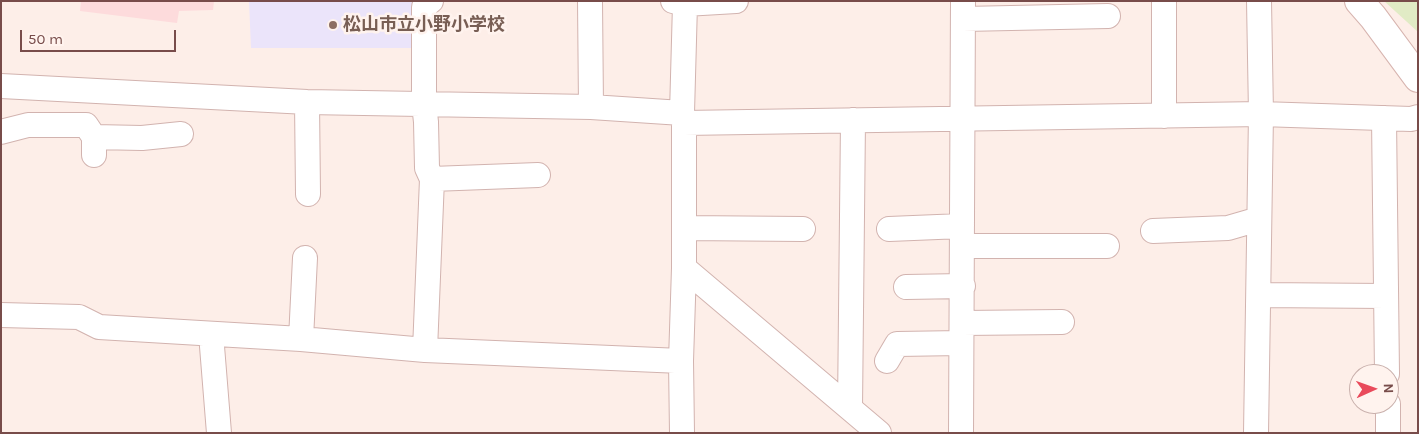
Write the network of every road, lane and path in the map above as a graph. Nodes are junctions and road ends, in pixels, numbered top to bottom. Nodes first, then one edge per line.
1 (431, 1) edge
2 (590, 1) edge
3 (736, 1) edge
4 (1164, 1) edge
5 (1259, 1) edge
6 (1359, 1) edge
7 (679, 2) edge
8 (963, 10) edge
9 (1108, 16) dead end
10 (1418, 78) edge
11 (1, 86) edge
12 (307, 102) junction
13 (424, 104) junction
14 (591, 107) junction
15 (1261, 114) junction
16 (1164, 116) junction
17 (683, 118) junction
18 (1384, 118) junction
19 (1418, 118) edge
20 (853, 120) junction
21 (961, 120) junction
22 (1, 132) edge
23 (181, 134) dead end
24 (538, 175) dead end
25 (432, 179) junction
26 (308, 194) dead end
27 (1259, 219) junction
28 (684, 228) junction
29 (803, 229) dead end
30 (889, 229) dead end
31 (1153, 231) dead end
32 (962, 236) junction
33 (1107, 246) dead end
34 (305, 258) dead end
35 (684, 268) junction
36 (963, 286) junction
37 (906, 287) dead end
38 (1258, 294) junction
39 (1386, 296) junction
40 (1, 315) edge
41 (1062, 322) dead end
42 (962, 333) junction
43 (210, 334) junction
44 (302, 339) junction
45 (425, 350) junction
46 (681, 361) junction
47 (887, 361) dead end
48 (1387, 364) edge
49 (850, 408) junction
50 (1388, 414) edge
51 (219, 433) edge
52 (682, 433) edge
53 (879, 433) edge
54 (962, 433) edge
55 (1256, 433) edge
56 (1388, 433) edge

1 - 13 street
2 - 14 street
3 - 7 street
4 - 16 street
5 - 15 street
6 - 10 main road
7 - 17 street
8 - 9 street
8 - 21 street
11 - 12 street
12 - 13 street
12 - 26 street
13 - 14 street
13 - 25 street
14 - 17 street
15 - 16 street
15 - 18 street
15 - 27 street
16 - 21 street
17 - 20 street
17 - 28 street
18 - 19 street
18 - 39 street
20 - 21 street
20 - 49 street
21 - 32 street
22 - 23 street
24 - 25 street
25 - 45 street
27 - 31 street
27 - 38 street
28 - 29 street
28 - 35 street
30 - 32 street
32 - 33 street
32 - 36 street
34 - 44 street
35 - 46 street
35 - 49 street
36 - 37 street
36 - 42 street
38 - 39 street
38 - 55 street
39 - 48 street
40 - 43 street
41 - 42 street
42 - 47 street
42 - 54 street
43 - 44 street
43 - 51 street
44 - 45 street
45 - 46 street
46 - 52 street
49 - 53 street
50 - 56 street

